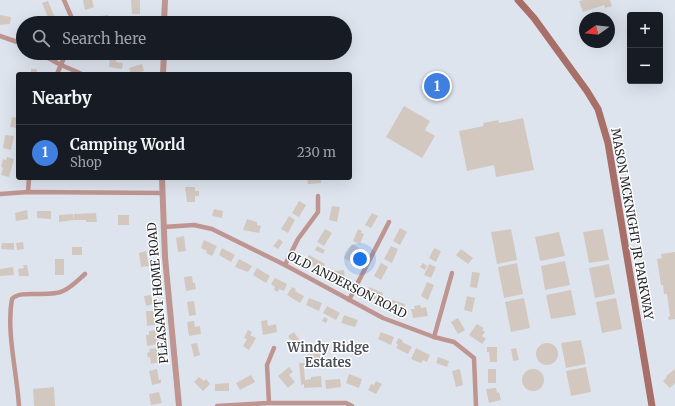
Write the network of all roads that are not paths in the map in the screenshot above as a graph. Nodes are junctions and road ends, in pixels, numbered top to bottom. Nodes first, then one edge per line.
1 (64, 0) edge
2 (165, 0) edge
3 (518, 0) edge
4 (71, 16) edge
5 (164, 16) edge
6 (0, 36) edge
7 (16, 42) edge
8 (52, 60) edge
9 (63, 60) edge
10 (164, 60) edge
11 (61, 65) junction
12 (57, 72) edge
13 (77, 72) edge
14 (163, 72) edge
15 (29, 180) edge
16 (162, 180) edge
17 (28, 192) junction
18 (162, 193) junction
19 (0, 194) edge
20 (318, 196) dead end
21 (389, 222) dead end
22 (163, 227) junction
23 (285, 265) junction
24 (452, 273) dead end
25 (85, 274) dead end
26 (349, 300) junction
27 (434, 337) junction
28 (274, 348) dead end
29 (269, 403) junction
30 (19, 406) edge
31 (179, 406) edge
32 (217, 406) edge
33 (352, 406) edge
34 (476, 406) edge
35 (652, 406) edge

1 - 4 street
2 - 5 street
3 - 35 main road, MASON MCKNIGHT JR PARKWAY
6 - 7 street
8 - 11 street
9 - 11 street
10 - 14 street
11 - 12 street
11 - 13 street
15 - 17 street
16 - 18 street, PLEASANT HOME ROAD
17 - 18 street
17 - 19 street
18 - 22 street, PLEASANT HOME ROAD
20 - 23 street
21 - 26 street
22 - 23 street, OLD ANDERSON ROAD
22 - 31 street, PLEASANT HOME ROAD
23 - 26 street, OLD ANDERSON ROAD
24 - 27 street
25 - 30 street
26 - 27 street, OLD ANDERSON ROAD
27 - 34 street, OLD ANDERSON ROAD
28 - 29 street
29 - 32 street
29 - 33 street

